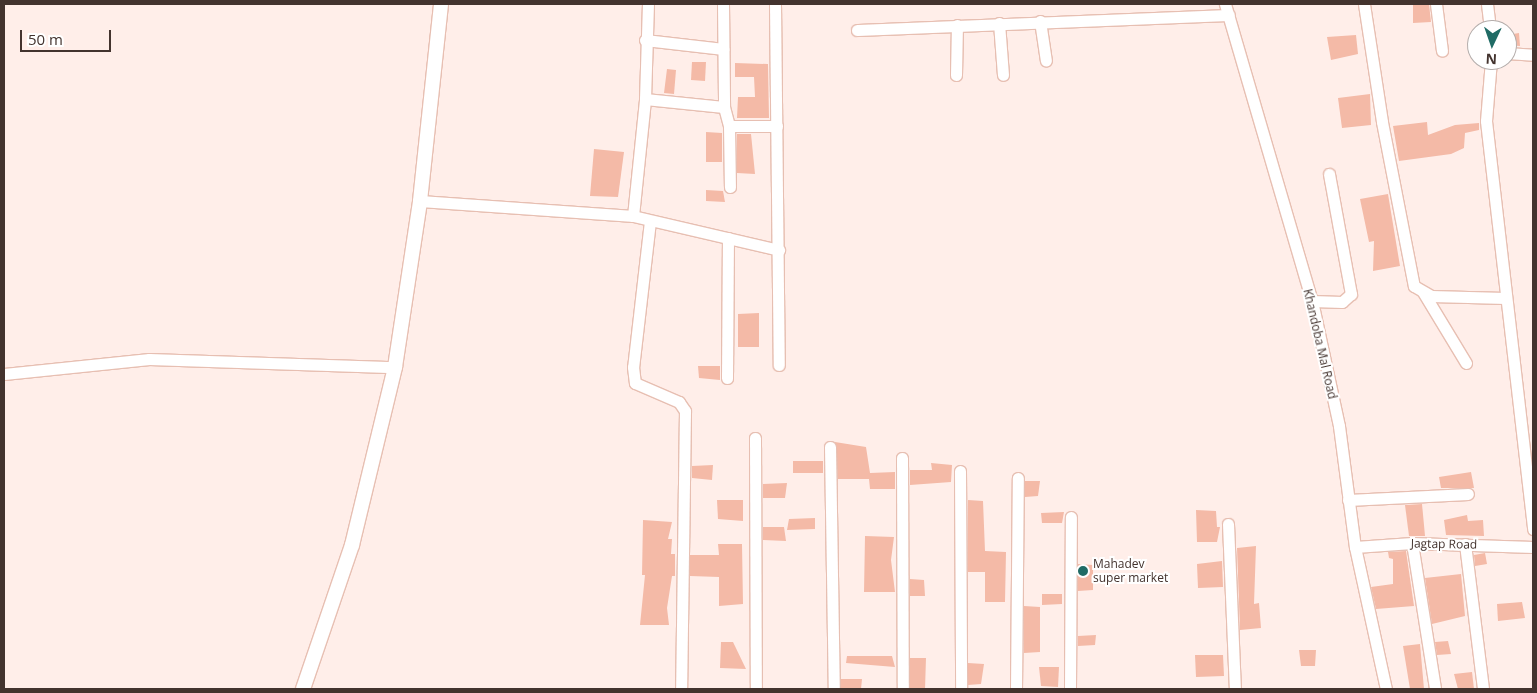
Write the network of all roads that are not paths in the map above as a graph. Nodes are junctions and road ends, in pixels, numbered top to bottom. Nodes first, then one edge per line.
1 (441, 4) edge
2 (648, 4) edge
3 (723, 4) edge
4 (775, 4) edge
5 (1225, 4) edge
6 (1364, 4) edge
7 (1436, 4) edge
8 (1487, 4) edge
9 (1229, 15) junction
10 (1489, 20) edge
11 (1040, 21) junction
12 (999, 23) junction
13 (957, 25) junction
14 (857, 30) dead end
15 (645, 40) junction
16 (724, 48) junction
17 (1442, 51) dead end
18 (1517, 54) edge
19 (1533, 55) edge
20 (1046, 61) dead end
21 (1490, 70) edge
22 (956, 75) dead end
23 (1003, 75) dead end
24 (645, 99) junction
25 (724, 107) junction
26 (729, 126) junction
27 (777, 126) junction
28 (1329, 174) dead end
29 (730, 187) dead end
30 (420, 201) junction
31 (633, 216) junction
32 (650, 221) junction
33 (728, 238) junction
34 (779, 250) junction
35 (1423, 292) junction
36 (1504, 298) junction
37 (1312, 301) junction
38 (1466, 363) dead end
39 (779, 365) dead end
40 (396, 367) junction
41 (4, 374) edge
42 (727, 378) dead end
43 (754, 438) dead end
44 (830, 447) dead end
45 (902, 458) dead end
46 (960, 471) dead end
47 (1018, 478) dead end
48 (1468, 494) dead end
49 (1348, 500) junction
50 (1071, 517) dead end
51 (1228, 524) dead end
52 (1533, 529) edge
53 (1412, 543) junction
54 (1465, 544) junction
55 (1533, 546) edge
56 (1355, 547) junction
57 (303, 689) edge
58 (681, 689) edge
59 (756, 689) edge
60 (834, 689) edge
61 (903, 689) edge
62 (961, 689) edge
63 (1016, 689) edge
64 (1070, 689) edge
65 (1235, 689) edge
66 (1386, 689) edge
67 (1435, 689) edge
68 (1483, 689) edge

1 - 30 street
2 - 15 street
3 - 16 street
4 - 27 street
5 - 9 street, Khandoba Mal Road
6 - 35 street
7 - 17 street
8 - 10 street
9 - 11 street
9 - 37 street, Khandoba Mal Road
11 - 12 street
11 - 20 street
12 - 13 street
12 - 23 street
13 - 14 street
13 - 22 street
15 - 16 street
15 - 24 street
16 - 25 street
18 - 19 street
21 - 36 street
24 - 25 street
24 - 31 street
25 - 26 street
26 - 27 street
26 - 29 street
27 - 34 street
28 - 37 street
30 - 31 street
30 - 40 street
31 - 32 street
32 - 33 street
32 - 58 street
33 - 34 street
33 - 42 street
34 - 39 street
35 - 36 street
35 - 38 street
36 - 52 street
37 - 49 street, Khandoba Mal Road
40 - 41 street
40 - 57 street
43 - 59 street
44 - 60 street
45 - 61 street
46 - 62 street
47 - 63 street
48 - 49 street
49 - 56 street, Khandoba Mal Road
50 - 64 street
51 - 65 street
53 - 54 street, Jagtap Road
53 - 56 street, Jagtap Road
53 - 67 street
54 - 55 street, Jagtap Road
54 - 68 street
56 - 66 street, Khandoba Mal Road

